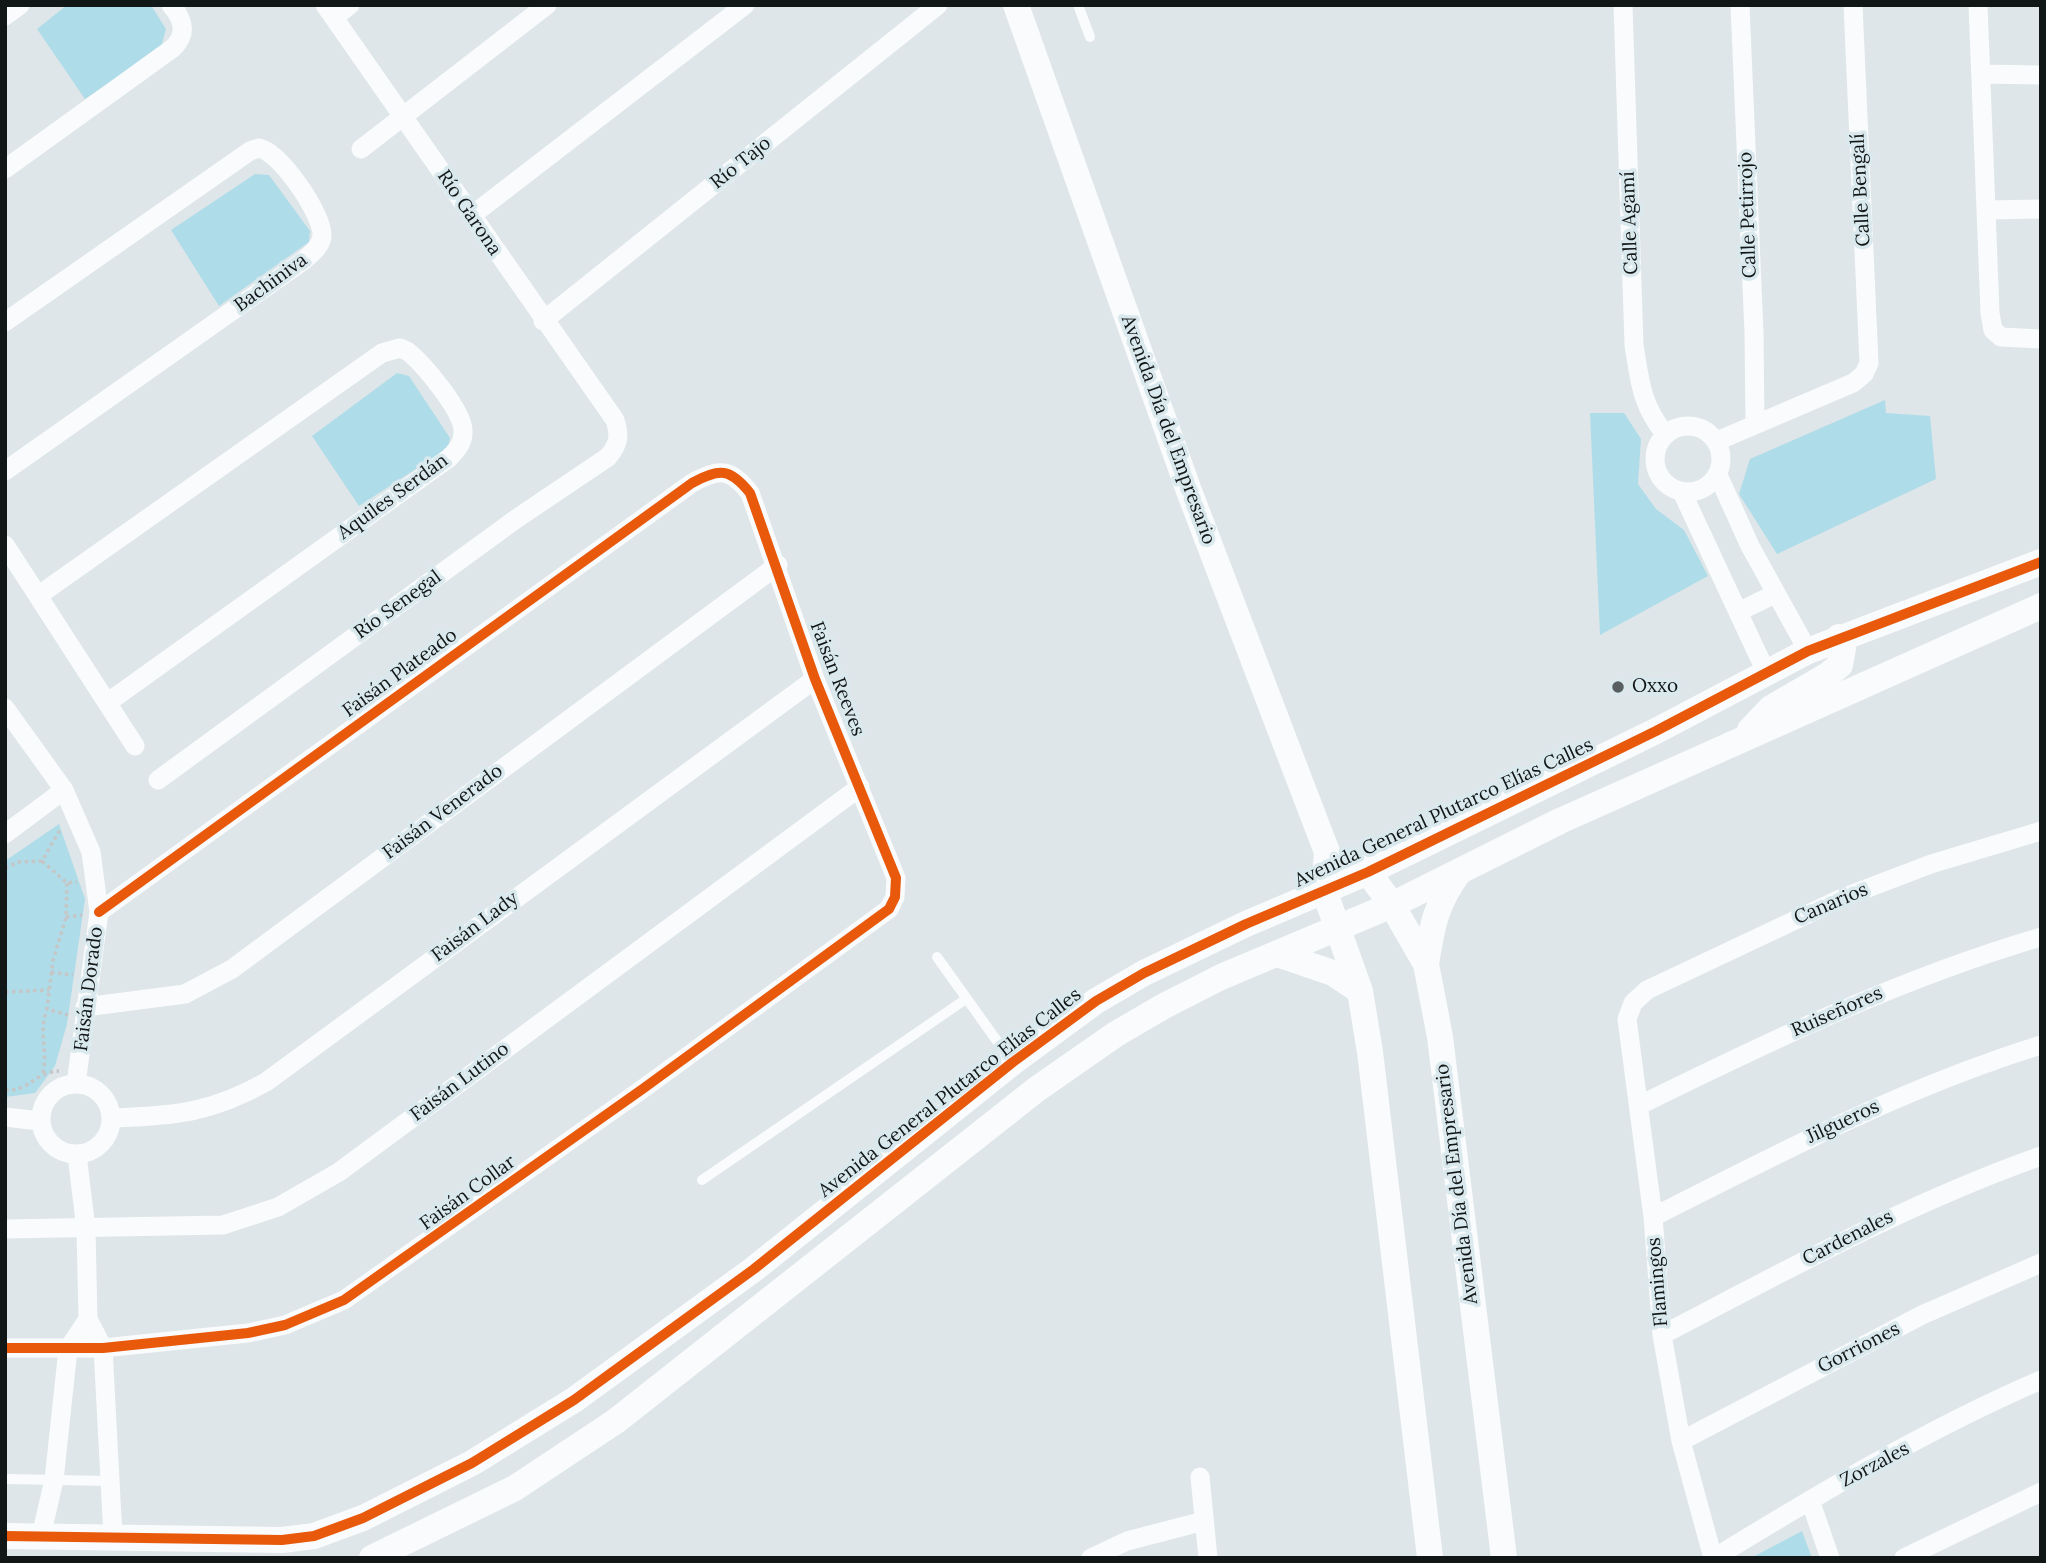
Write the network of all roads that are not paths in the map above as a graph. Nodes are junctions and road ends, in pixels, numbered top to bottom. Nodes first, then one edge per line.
1 (20, 5) edge
2 (171, 5) edge
3 (350, 5) edge
4 (547, 5) edge
5 (746, 5) edge
6 (938, 5) edge
7 (1016, 5) edge
8 (1078, 5) edge
9 (1623, 5) edge
10 (1740, 5) edge
11 (1853, 5) edge
12 (1978, 5) edge
13 (330, 11) edge
14 (5, 16) edge
15 (1090, 37) dead end
16 (1982, 74) junction
17 (2041, 75) edge
18 (403, 117) junction
19 (361, 149) dead end
20 (5, 169) edge
21 (2041, 209) edge
22 (1986, 210) junction
23 (471, 216) junction
24 (543, 321) junction
25 (5, 322) edge
26 (2041, 339) edge
27 (615, 420) joint
28 (1755, 424) junction
29 (1665, 434) junction
30 (1717, 441) junction
31 (5, 471) edge
32 (725, 471) joint
33 (1718, 475) junction
34 (1682, 492) junction
35 (5, 545) edge
36 (2041, 562) edge
37 (778, 565) junction
38 (1775, 594) junction
39 (39, 595) junction
40 (2041, 606) edge
41 (1738, 612) junction
42 (1839, 637) junction
43 (1808, 651) junction
44 (1766, 672) junction
45 (815, 679) junction
46 (107, 703) junction
47 (5, 708) edge
48 (1742, 740) junction
49 (135, 746) dead end
50 (158, 780) dead end
51 (860, 787) junction
52 (68, 799) junction
53 (2041, 831) edge
54 (5, 834) edge
55 (1327, 852) junction
56 (1368, 872) junction
57 (1459, 872) junction
58 (1324, 890) junction
59 (1392, 905) junction
60 (889, 909) joint
61 (99, 912) junction
62 (1338, 927) junction
63 (2041, 937) edge
64 (1277, 954) junction
65 (937, 957) dead end
66 (1426, 964) junction
67 (1360, 991) junction
68 (966, 999) junction
69 (1633, 1003) joint
70 (85, 1014) junction
71 (2041, 1045) edge
72 (1013, 1062) junction
73 (77, 1077) junction
74 (1640, 1105) junction
75 (5, 1116) edge
76 (111, 1118) junction
77 (40, 1121) junction
78 (77, 1154) junction
79 (2041, 1156) edge
80 (702, 1180) dead end
81 (1653, 1217) junction
82 (5, 1228) edge
83 (86, 1229) junction
84 (2041, 1263) edge
85 (754, 1269) junction
86 (753, 1313) junction
87 (88, 1319) junction
88 (1662, 1335) junction
89 (5, 1348) edge
90 (103, 1348) junction
91 (68, 1349) junction
92 (2041, 1380) edge
93 (1681, 1441) junction
94 (1200, 1476) dead end
95 (5, 1479) edge
96 (54, 1480) junction
97 (109, 1481) junction
98 (2041, 1492) edge
99 (1810, 1500) junction
100 (1204, 1521) junction
101 (5, 1536) edge
102 (41, 1536) junction
103 (114, 1536) junction
104 (372, 1558) edge
105 (1091, 1558) edge
106 (1208, 1558) edge
107 (1430, 1558) edge
108 (1504, 1558) edge
109 (1713, 1558) edge
110 (1830, 1558) edge
111 (1904, 1558) edge

1 - 14 street
2 - 20 street
3 - 13 street
4 - 18 street
5 - 23 street
6 - 24 street, Río Tajo
7 - 55 street, Avenida Día del Empresario
8 - 15 lane
9 - 29 street, Calle Agamí
10 - 28 street, Calle Petirrojo
11 - 28 street, Calle Bengalí
12 - 16 street
13 - 18 street, Río Garona
16 - 17 street
16 - 22 street
18 - 19 street
18 - 23 street, Río Garona
21 - 22 street
22 - 26 street
23 - 24 street, Río Garona
24 - 27 street, Río Garona
25 - 31 street, Bachiniva
27 - 50 street, Río Senegal
28 - 30 street
29 - 30 street
29 - 34 street
30 - 33 street
32 - 37 street, Faisán Reeves
32 - 61 street, Faisán Plateado
33 - 34 street
33 - 38 street
34 - 41 street
35 - 39 street
36 - 42 street, Avenida General Plutarco Elías Calles
37 - 45 street, Faisán Reeves
37 - 70 street, Faisán Venerado
38 - 41 street
38 - 43 street
39 - 46 street
39 - 46 street, Aquiles Serdán
40 - 48 street
41 - 44 street
42 - 43 street, Avenida General Plutarco Elías Calles
42 - 48 street
43 - 44 street, Avenida General Plutarco Elías Calles
44 - 56 street, Avenida General Plutarco Elías Calles
45 - 51 street, Faisán Reeves
45 - 76 street, Faisán Lady
46 - 49 street
47 - 52 street, Faisán Dorado
48 - 57 street
51 - 60 street, Faisán Reeves
51 - 83 street, Faisán Lutino
52 - 54 street
52 - 61 street, Faisán Dorado
53 - 69 street, Canarios
55 - 56 street, Avenida Día del Empresario
55 - 58 street, Avenida Día del Empresario
56 - 58 street, Avenida General Plutarco Elías Calles
56 - 59 street, Avenida Día del Empresario
57 - 59 street
57 - 66 street
58 - 62 street, Avenida Día del Empresario
58 - 72 street, Avenida General Plutarco Elías Calles
59 - 62 street
59 - 66 street, Avenida Día del Empresario
60 - 90 street, Faisán Collar
61 - 70 street, Faisán Dorado
62 - 64 street
62 - 67 street, Avenida Día del Empresario
63 - 74 street, Ruiseñores
64 - 67 street
64 - 86 street
65 - 68 lane
66 - 108 street, Avenida Día del Empresario
67 - 107 street, Avenida Día del Empresario
68 - 72 lane
68 - 80 lane
69 - 74 street, Flamingos
70 - 73 street, Faisán Dorado
71 - 81 street, Jilgueros
72 - 85 street, Avenida General Plutarco Elías Calles
73 - 76 street
73 - 77 street
74 - 81 street, Flamingos
75 - 77 street
76 - 78 street
77 - 78 street
78 - 83 street
79 - 88 street, Cardenales
81 - 88 street, Flamingos
82 - 83 street, Faisán Lutino
83 - 87 street
84 - 93 street, Gorriones
85 - 86 street
85 - 103 street, Avenida General Plutarco Elías Calles
86 - 104 street
87 - 90 street
87 - 91 street
88 - 93 street, Flamingos
89 - 91 street, Faisán Collar
90 - 91 street, Faisán Collar
90 - 97 street
91 - 96 street
92 - 99 street, Zorzales
93 - 109 street, Flamingos
94 - 100 street
95 - 96 lane
96 - 97 lane
96 - 102 street
97 - 103 street
98 - 111 street
99 - 109 street, Zorzales
99 - 110 street
100 - 105 street
100 - 106 street
101 - 102 street, Avenida General Plutarco Elías Calles
102 - 103 street, Avenida General Plutarco Elías Calles

